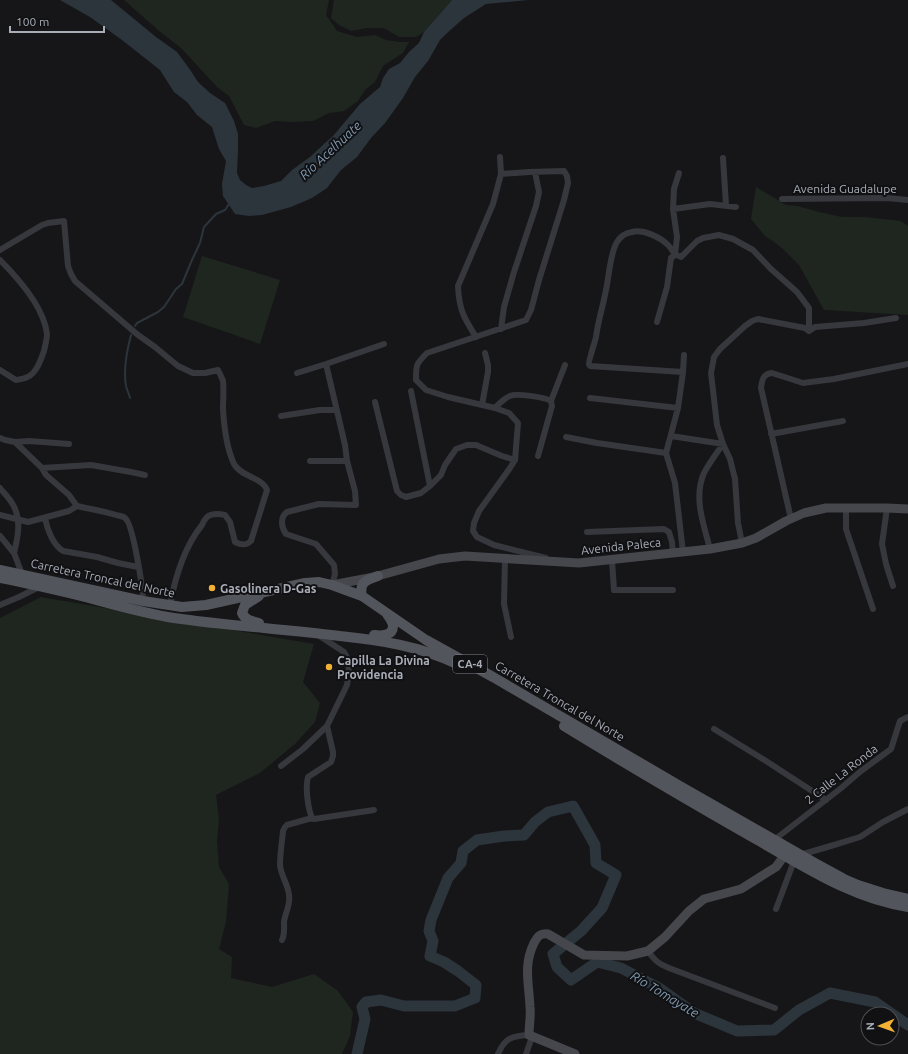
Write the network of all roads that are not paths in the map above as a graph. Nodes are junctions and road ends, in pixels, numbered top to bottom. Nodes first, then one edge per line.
1 (500, 157) dead end
2 (723, 158) dead end
3 (535, 172) junction
4 (678, 173) dead end
5 (501, 174) junction
6 (782, 199) dead end
7 (908, 200) edge
8 (726, 205) junction
9 (736, 207) dead end
10 (673, 209) junction
11 (0, 250) edge
12 (675, 255) junction
13 (0, 260) edge
14 (896, 318) dead end
15 (657, 322) dead end
16 (501, 329) junction
17 (809, 331) junction
18 (476, 337) junction
19 (384, 344) dead end
20 (485, 353) dead end
21 (684, 355) dead end
22 (326, 364) junction
23 (908, 364) edge
24 (565, 365) dead end
25 (0, 370) edge
26 (684, 372) junction
27 (297, 373) dead end
28 (411, 391) dead end
29 (590, 398) dead end
30 (551, 401) junction
31 (375, 402) dead end
32 (482, 405) junction
33 (495, 408) junction
34 (678, 408) junction
35 (336, 410) junction
36 (281, 416) dead end
37 (843, 421) dead end
38 (771, 434) junction
39 (671, 436) junction
40 (566, 437) dead end
41 (0, 438) edge
42 (15, 442) junction
43 (69, 444) dead end
44 (723, 444) junction
45 (666, 453) junction
46 (538, 456) dead end
47 (515, 460) junction
48 (310, 461) dead end
49 (347, 461) junction
50 (42, 468) junction
51 (144, 475) dead end
52 (430, 486) junction
53 (0, 488) edge
54 (77, 506) junction
55 (846, 508) junction
56 (887, 508) junction
57 (908, 509) edge
58 (0, 515) edge
59 (45, 518) junction
60 (791, 519) junction
61 (19, 520) junction
62 (587, 532) dead end
63 (0, 536) edge
64 (742, 543) junction
65 (710, 549) junction
66 (683, 552) junction
67 (14, 553) junction
68 (673, 553) junction
69 (505, 559) junction
70 (612, 560) junction
71 (579, 563) junction
72 (138, 567) junction
73 (0, 570) edge
74 (22, 574) junction
75 (378, 576) junction
76 (0, 578) edge
77 (332, 585) junction
78 (893, 586) dead end
79 (39, 587) junction
80 (673, 590) dead end
81 (266, 592) junction
82 (362, 596) junction
83 (144, 601) junction
84 (170, 604) junction
85 (0, 605) edge
86 (873, 609) dead end
87 (387, 613) junction
88 (278, 629) junction
89 (294, 630) junction
90 (315, 633) junction
91 (511, 637) dead end
92 (908, 717) edge
93 (327, 726) junction
94 (714, 729) dead end
95 (281, 766) dead end
96 (826, 800) junction
97 (908, 809) edge
98 (374, 810) dead end
99 (312, 818) junction
100 (774, 840) junction
101 (784, 856) junction
102 (797, 858) junction
103 (908, 899) edge
104 (908, 907) edge
105 (776, 909) dead end
106 (282, 940) dead end
107 (648, 951) junction
108 (775, 1008) dead end
109 (530, 1036) junction
110 (498, 1054) edge
111 (526, 1054) edge
112 (575, 1054) edge

1 - 5 street
2 - 8 street
3 - 5 street
3 - 16 street
3 - 16 street
4 - 10 street
5 - 18 street
6 - 7 street, Avenida Guadalupe
8 - 9 street
8 - 10 street
10 - 12 street
11 - 84 street
12 - 15 street
12 - 17 street
12 - 26 street
13 - 25 street
14 - 17 street
16 - 18 street
17 - 44 street
18 - 32 street
19 - 22 street
20 - 32 street
21 - 26 street
22 - 27 street
22 - 35 street
23 - 38 street
24 - 30 street
26 - 34 street
28 - 52 street
29 - 34 street
30 - 33 street
30 - 46 street
31 - 52 street
32 - 33 street
33 - 47 street
34 - 39 street
35 - 36 street
35 - 49 street
37 - 38 street
38 - 60 street
39 - 44 street
39 - 45 street
40 - 45 street
41 - 42 street
42 - 43 street
42 - 50 street
44 - 64 street
44 - 65 street
45 - 66 street
47 - 52 street
47 - 71 street
48 - 49 street
49 - 77 street
50 - 51 street
50 - 54 street
53 - 61 street
54 - 59 street
54 - 72 street
55 - 56 main road, Avenida Paleca
55 - 60 main road, Avenida Paleca
55 - 86 street
56 - 57 main road, Avenida Paleca
56 - 78 street
58 - 61 street
59 - 61 street
59 - 72 street
60 - 64 main road, Avenida Paleca
61 - 67 street
62 - 68 street
63 - 67 street
64 - 65 main road, Avenida Paleca
65 - 66 main road, Avenida Paleca
66 - 68 main road, Avenida Paleca
67 - 74 street
68 - 70 main road, Avenida Paleca
69 - 71 main road, Avenida Paleca
69 - 75 main road, Avenida Paleca
69 - 91 street
70 - 71 main road, Avenida Paleca
70 - 80 street
72 - 83 street
73 - 74 main road, Carretera Troncal del Norte / CA-4
74 - 83 main road, Carretera Troncal del Norte / CA-4
75 - 77 main road, Avenida Paleca
75 - 82 main road
76 - 79 main road, Carretera Troncal del Norte / CA-4
77 - 81 main road, Carretera Troncal del Norte / CA-4
77 - 82 main road, Carretera Troncal del Norte / CA-4
79 - 85 street
79 - 88 main road, Carretera Troncal del Norte / CA-4
81 - 84 main road, Carretera Troncal del Norte / CA-4
81 - 88 main road
82 - 87 main road, Carretera Troncal del Norte / CA-4
83 - 84 main road, Carretera Troncal del Norte / CA-4
87 - 89 main road
87 - 100 main road, Carretera Troncal del Norte / CA-4
88 - 89 main road, Carretera Troncal del Norte / CA-4
89 - 90 main road, Carretera Troncal del Norte / CA-4
90 - 93 street
90 - 101 main road, Carretera Troncal del Norte / CA-4
92 - 96 street, 2 Calle La Ronda
93 - 95 street
93 - 99 street
94 - 96 street
96 - 100 street, 2 Calle La Ronda
97 - 102 street
98 - 99 street
99 - 106 street
100 - 102 main road, Carretera Troncal del Norte / CA-4
101 - 102 main road, Carretera Troncal del Norte / CA-4
101 - 107 main road
102 - 103 main road, Carretera Troncal del Norte / CA-4
102 - 104 main road, Carretera Troncal del Norte / CA-4
102 - 105 street
107 - 108 street
107 - 109 main road
109 - 110 street
109 - 111 street
109 - 112 main road

